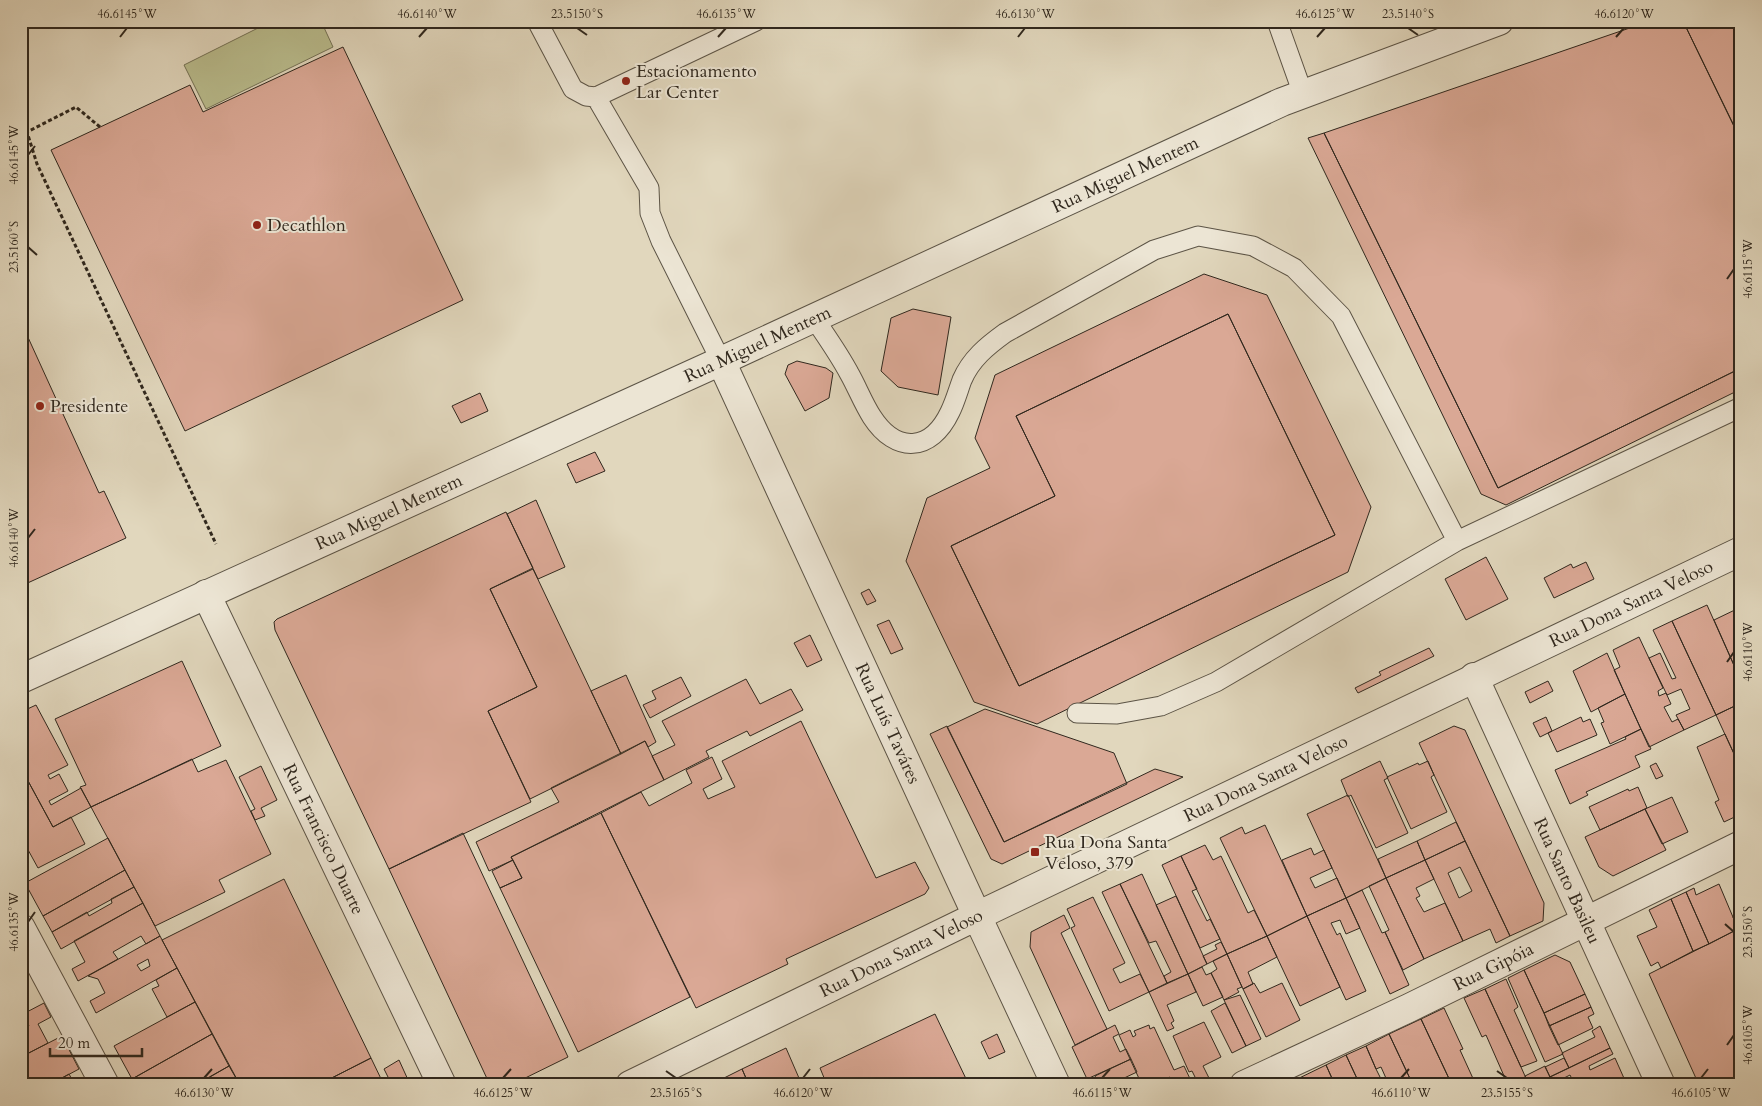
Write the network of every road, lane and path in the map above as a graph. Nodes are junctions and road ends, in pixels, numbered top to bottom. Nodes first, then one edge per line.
1 (537, 21) edge
2 (756, 21) edge
3 (1277, 21) edge
4 (1498, 21) edge
5 (1303, 94) junction
6 (596, 97) junction
7 (100, 128) dead end
8 (814, 318) junction
9 (721, 362) junction
10 (1741, 407) edge
11 (1457, 541) junction
12 (216, 544) dead end
13 (1741, 550) edge
14 (206, 594) junction
15 (1474, 677) junction
16 (21, 679) edge
17 (1077, 713) dead end
18 (1741, 845) edge
19 (977, 916) junction
20 (1584, 920) junction
21 (21, 928) edge
22 (105, 1085) edge
23 (442, 1085) edge
24 (630, 1085) edge
25 (1056, 1085) edge
26 (1244, 1085) edge
27 (1661, 1085) edge

1 - 6 lane
2 - 6 lane
3 - 5 lane
4 - 5 street, Rua Miguel Mentem
5 - 8 street, Rua Miguel Mentem
6 - 9 lane
7 - 12 path
8 - 9 street, Rua Miguel Mentem
8 - 11 lane
9 - 14 street, Rua Miguel Mentem
9 - 19 street, Rua Luís Taváres
10 - 11 lane
11 - 17 lane
13 - 15 street, Rua Dona Santa Veloso
14 - 16 street, Rua Miguel Mentem
14 - 23 street, Rua Francisco Duarte
15 - 19 street, Rua Dona Santa Veloso
15 - 20 street, Rua Santo Basileu
18 - 20 street, Rua Gipóia
19 - 24 street, Rua Dona Santa Veloso
19 - 25 street, Rua Luís Taváres
20 - 26 street, Rua Gipóia
20 - 27 street, Rua Santo Basileu
21 - 22 street

